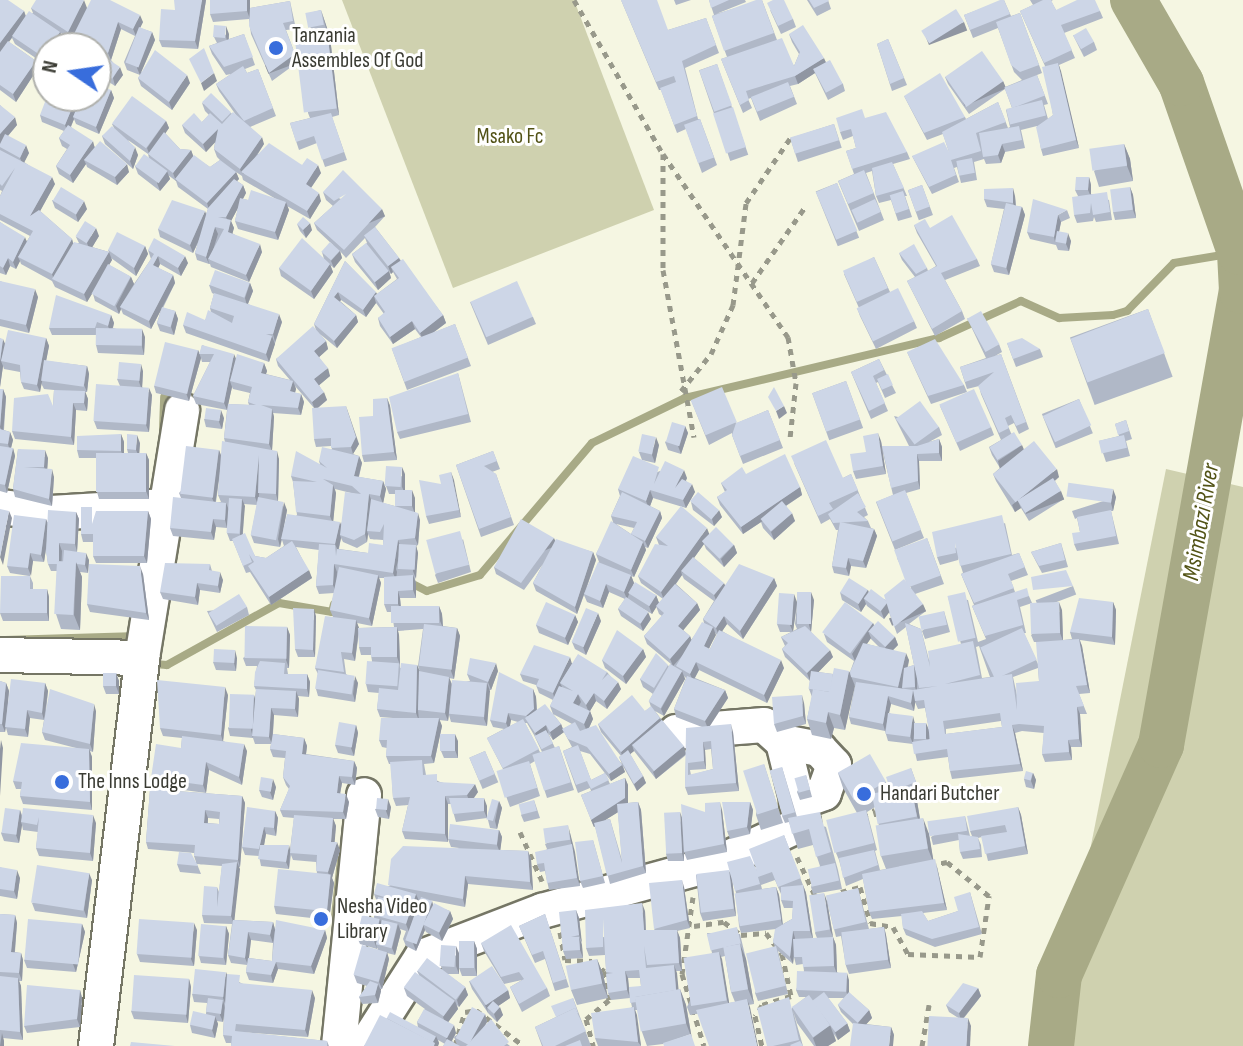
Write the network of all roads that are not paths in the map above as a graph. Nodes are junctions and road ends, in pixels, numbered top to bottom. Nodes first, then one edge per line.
1 (182, 410) dead end
2 (167, 506) junction
3 (0, 507) edge
4 (0, 655) edge
5 (142, 658) junction
6 (676, 732) edge
7 (364, 795) dead end
8 (96, 1046) edge
9 (339, 1046) edge
10 (365, 1046) edge

1 - 2 street
2 - 3 street
2 - 5 street
4 - 5 street
5 - 8 street
6 - 10 street
7 - 9 street

